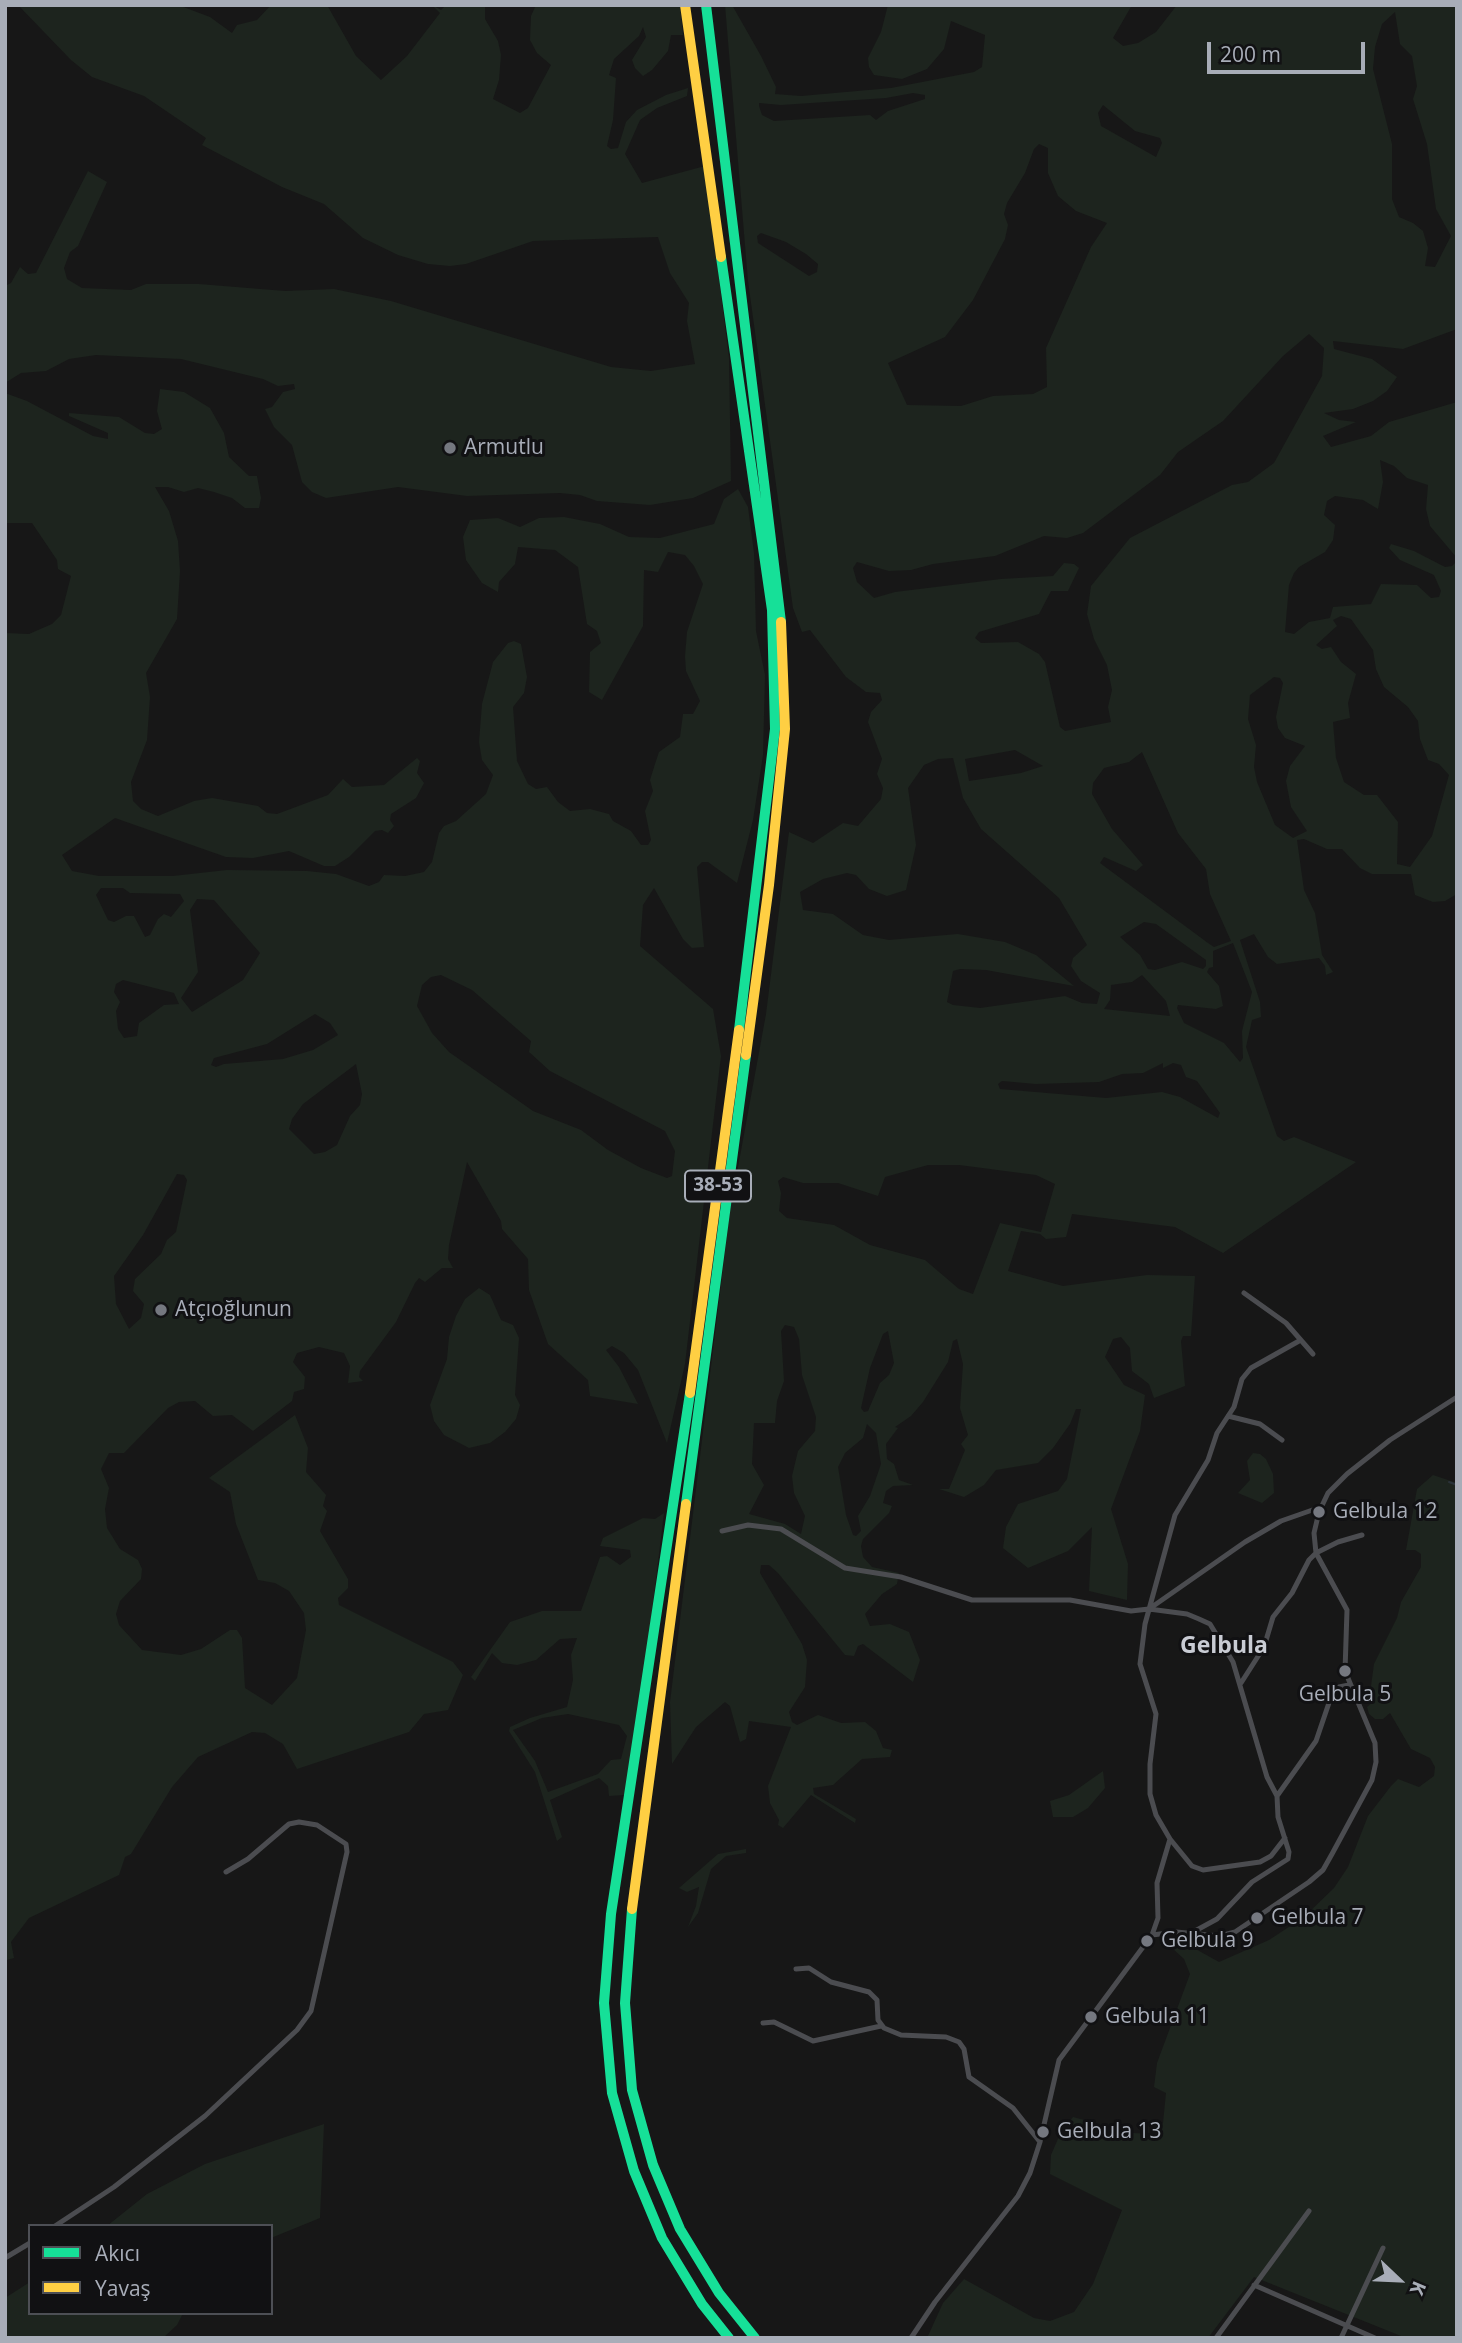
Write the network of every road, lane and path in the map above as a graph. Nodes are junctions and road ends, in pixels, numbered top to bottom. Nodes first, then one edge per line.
1 (685, 5) edge
2 (706, 5) edge
3 (1244, 1293) dead end
4 (1299, 1341) junction
5 (1313, 1354) dead end
6 (1457, 1397) edge
7 (1228, 1416) junction
8 (1282, 1440) dead end
9 (1321, 1507) junction
10 (722, 1531) dead end
11 (1362, 1535) dead end
12 (1316, 1553) junction
13 (1149, 1609) junction
14 (1241, 1683) junction
15 (1349, 1685) junction
16 (1278, 1796) junction
17 (1285, 1837) junction
18 (1170, 1839) junction
19 (226, 1872) dead end
20 (1191, 1933) junction
21 (1152, 1935) junction
22 (796, 1969) dead end
23 (763, 2023) dead end
24 (881, 2026) junction
25 (1040, 2142) junction
26 (1309, 2211) dead end
27 (58, 2224) edge
28 (28, 2243) edge
29 (1383, 2248) dead end
30 (5, 2258) edge
31 (1254, 2286) junction
32 (1347, 2325) junction
33 (729, 2338) edge
34 (755, 2338) edge
35 (911, 2338) edge
36 (1216, 2338) edge
37 (1341, 2338) edge
38 (1375, 2338) edge

1 - 33 highway, 38-53
2 - 34 highway, 38-53
3 - 4 street
4 - 5 street
4 - 7 street
6 - 9 street
7 - 8 street
7 - 13 street
9 - 12 street
9 - 13 street
10 - 13 street
11 - 12 street
12 - 14 street
12 - 15 street
13 - 14 street
13 - 18 street
14 - 16 street
15 - 16 street
15 - 20 street
16 - 17 street
17 - 18 street
17 - 20 street
18 - 21 street
19 - 27 street
20 - 21 street
21 - 25 street
22 - 24 street
23 - 24 street
24 - 25 street
25 - 35 street
26 - 31 street
28 - 30 street
29 - 32 street
31 - 32 street
31 - 36 street
32 - 37 street
32 - 38 street

